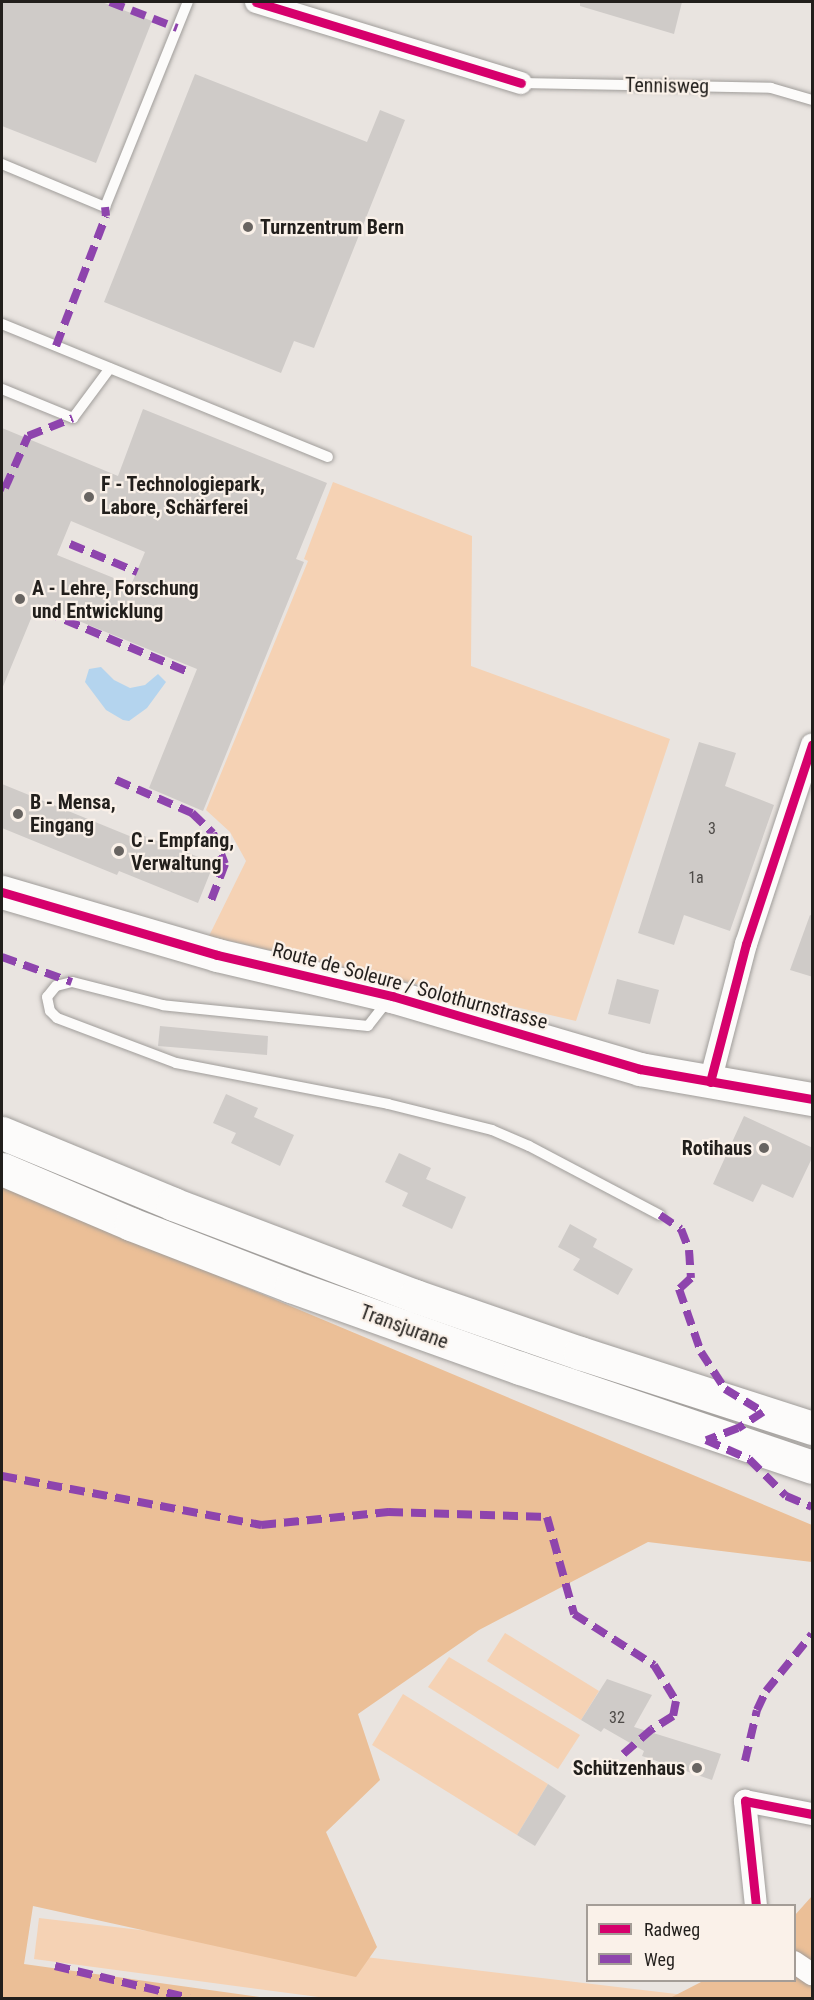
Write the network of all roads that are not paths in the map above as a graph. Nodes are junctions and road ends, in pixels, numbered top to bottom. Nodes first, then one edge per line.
1 (188, 2) edge
2 (256, 2) edge
3 (520, 83) joint
4 (813, 100) edge
5 (2, 164) edge
6 (2, 324) edge
7 (110, 368) junction
8 (2, 389) edge
9 (328, 457) dead end
10 (813, 745) edge
11 (2, 892) edge
12 (392, 996) junction
13 (710, 1082) junction
14 (813, 1099) edge
15 (2, 1133) edge
16 (2, 1169) edge
17 (660, 1215) dead end
18 (813, 1428) edge
19 (813, 1467) edge
20 (813, 1814) edge
21 (756, 1904) edge
22 (796, 1963) edge
23 (813, 1974) edge

1 - 5 lane
2 - 3 street
3 - 4 lane, Tennisweg
6 - 7 lane
7 - 8 lane
7 - 9 lane
10 - 13 street
11 - 12 main road, Route de Soleure / Solothurnstrasse
12 - 13 main road, Route de Soleure / Solothurnstrasse
12 - 17 lane, Route de Soleure / Solothurnstrasse
13 - 14 main road, Route de Soleure / Solothurnstrasse
15 - 18 main road, Transjurane
16 - 19 main road, Transjurane
20 - 21 street
22 - 23 street

